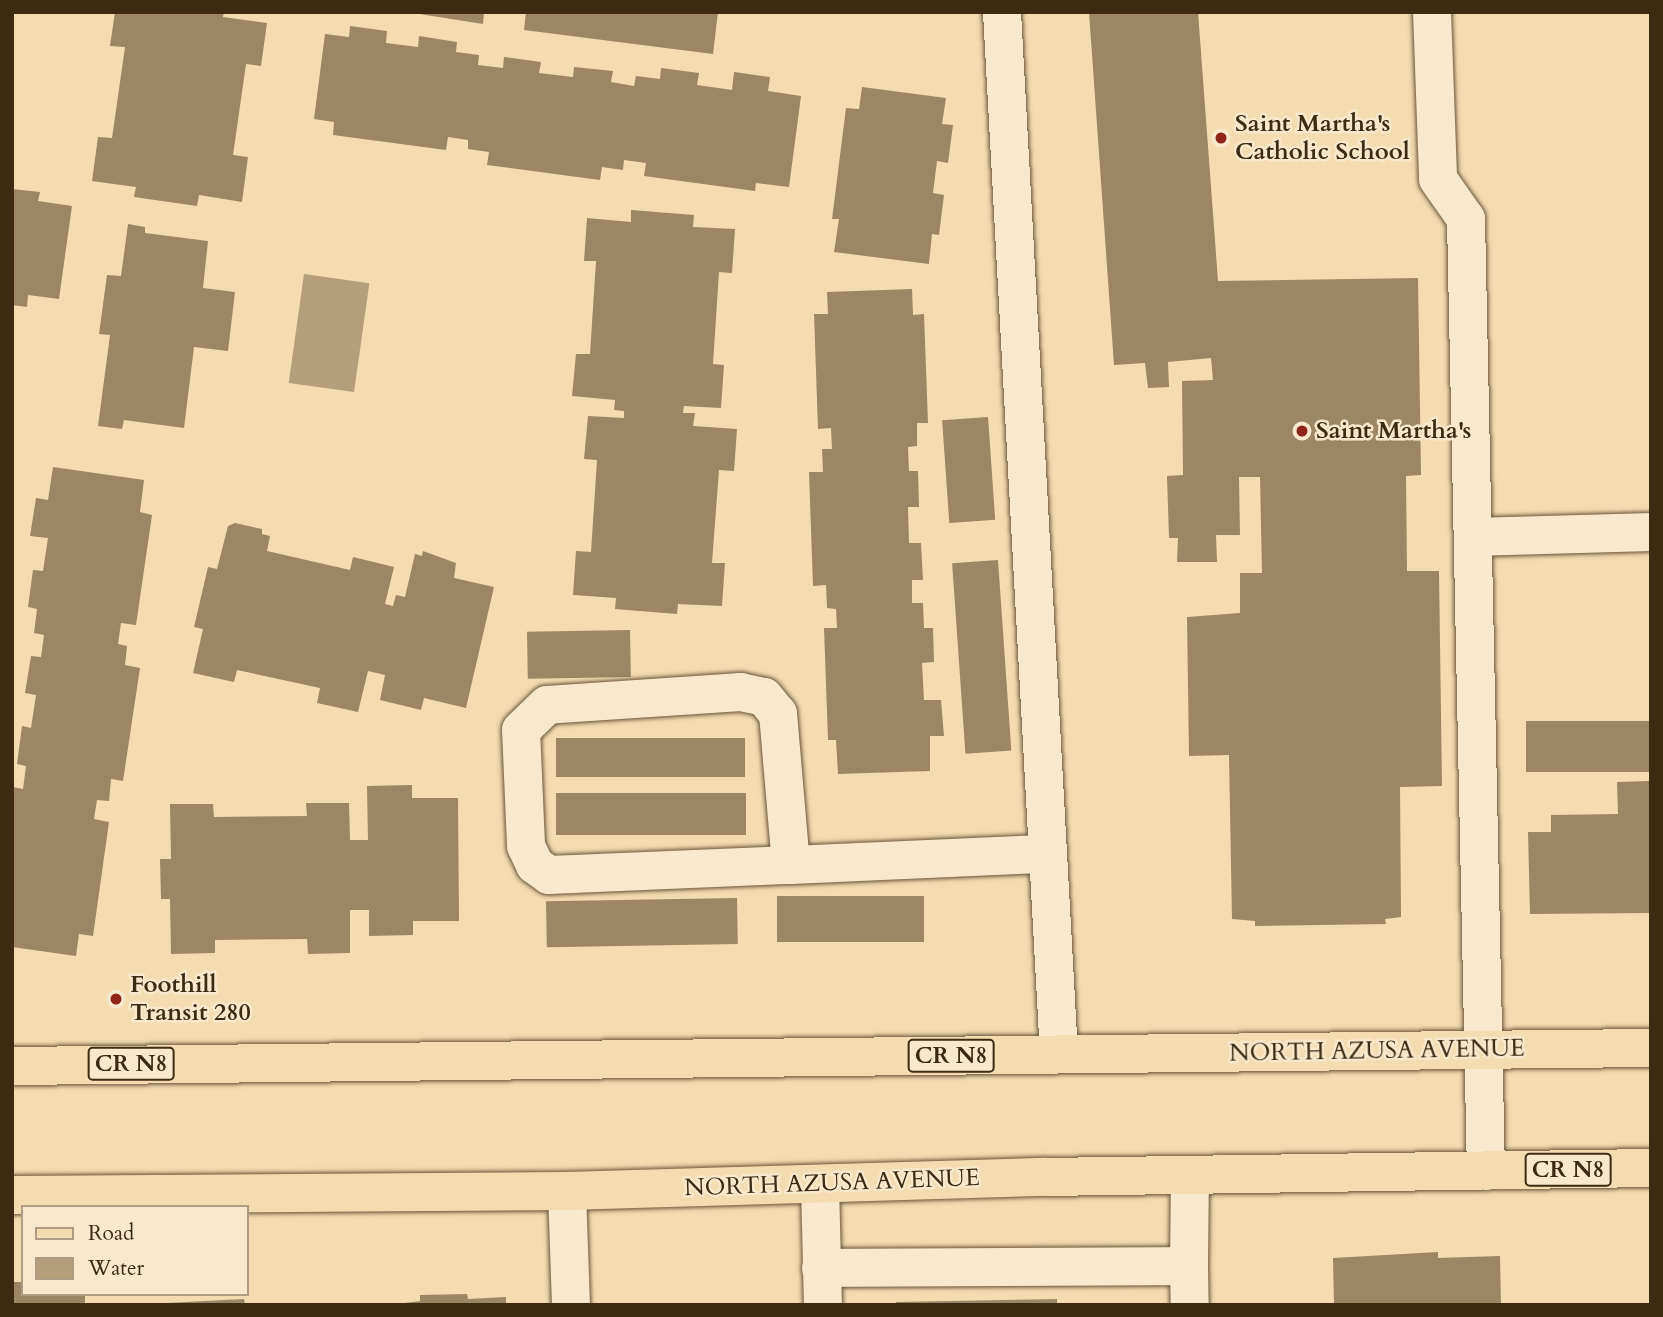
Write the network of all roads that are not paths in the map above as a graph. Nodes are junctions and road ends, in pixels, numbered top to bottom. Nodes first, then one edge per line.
1 (1002, 12) edge
2 (1432, 12) edge
3 (1651, 532) edge
4 (1473, 537) junction
5 (1048, 854) junction
6 (791, 865) junction
7 (1651, 1048) edge
8 (1484, 1050) junction
9 (1059, 1054) junction
10 (12, 1066) edge
11 (1651, 1168) edge
12 (1486, 1171) junction
13 (1190, 1177) junction
14 (820, 1184) junction
15 (567, 1191) junction
16 (12, 1195) edge
17 (1189, 1266) junction
18 (821, 1268) junction
19 (572, 1305) edge
20 (822, 1305) edge
21 (1190, 1305) edge

1 - 5 lane
2 - 4 lane
3 - 4 lane
4 - 8 lane
5 - 6 lane
5 - 9 lane
6 - 6 lane
7 - 8 main road, NORTH AZUSA AVENUE / CR N8
8 - 9 main road, NORTH AZUSA AVENUE / CR N8
8 - 12 lane
9 - 10 main road, NORTH AZUSA AVENUE / CR N8
11 - 12 main road, NORTH AZUSA AVENUE / CR N8
12 - 13 main road, NORTH AZUSA AVENUE / CR N8
13 - 14 main road, NORTH AZUSA AVENUE / CR N8
13 - 17 lane
14 - 15 main road, NORTH AZUSA AVENUE / CR N8
14 - 18 lane
15 - 16 main road, NORTH AZUSA AVENUE / CR N8
15 - 19 lane
17 - 18 lane
17 - 21 lane
18 - 20 lane

